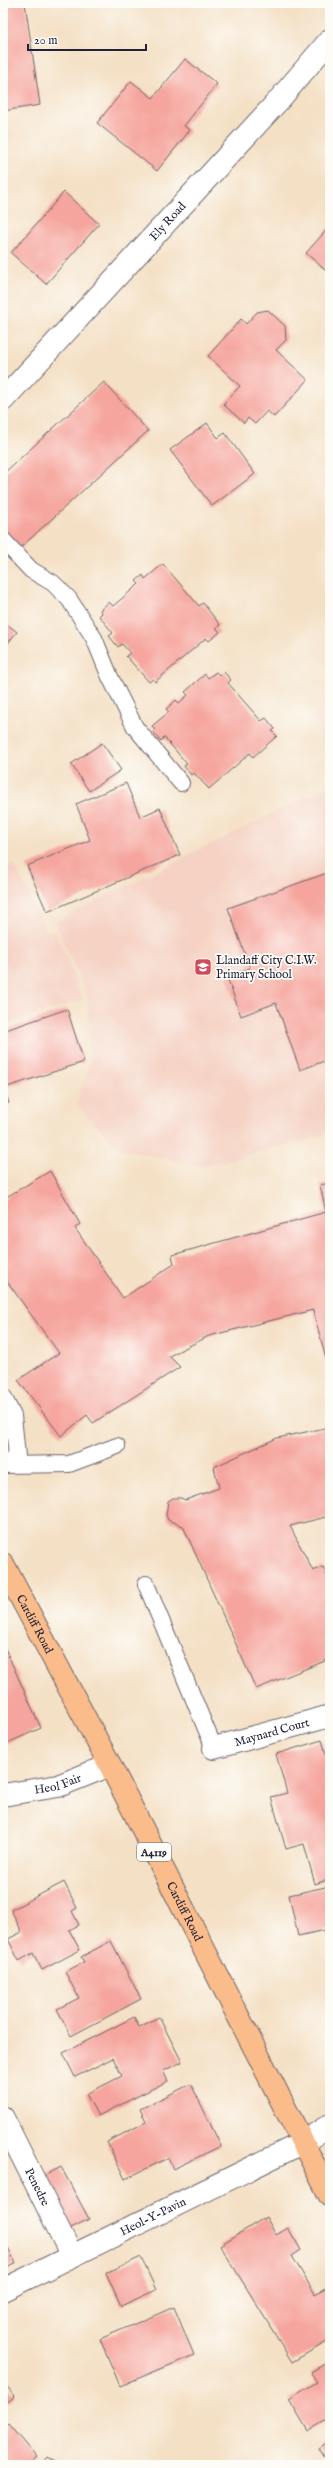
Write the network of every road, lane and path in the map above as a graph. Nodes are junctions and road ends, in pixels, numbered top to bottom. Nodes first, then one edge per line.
1 (330, 40) edge
2 (3, 400) edge
3 (3, 540) edge
4 (182, 783) dead end
5 (3, 1396) edge
6 (117, 1446) dead end
7 (4, 1466) edge
8 (3, 1564) edge
9 (146, 1584) dead end
10 (330, 1716) edge
11 (214, 1748) joint
12 (110, 1765) junction
13 (3, 1795) edge
14 (3, 2118) edge
15 (330, 2125) edge
16 (302, 2143) junction
17 (330, 2196) edge
18 (72, 2256) junction
19 (3, 2290) edge

1 - 2 street, Ely Road
3 - 4 lane
5 - 7 lane
6 - 7 lane
8 - 12 main road, Cardiff Road / A4119
9 - 11 lane
10 - 11 street, Maynard Court
12 - 13 street, Heol Fair
12 - 16 main road, Cardiff Road / A4119
14 - 18 street, Penedre
15 - 16 street, Heol-Y-Pavin
16 - 17 main road, Cardiff Road / A4119
16 - 18 street, Heol-Y-Pavin
18 - 19 street, Heol-Y-Pavin

